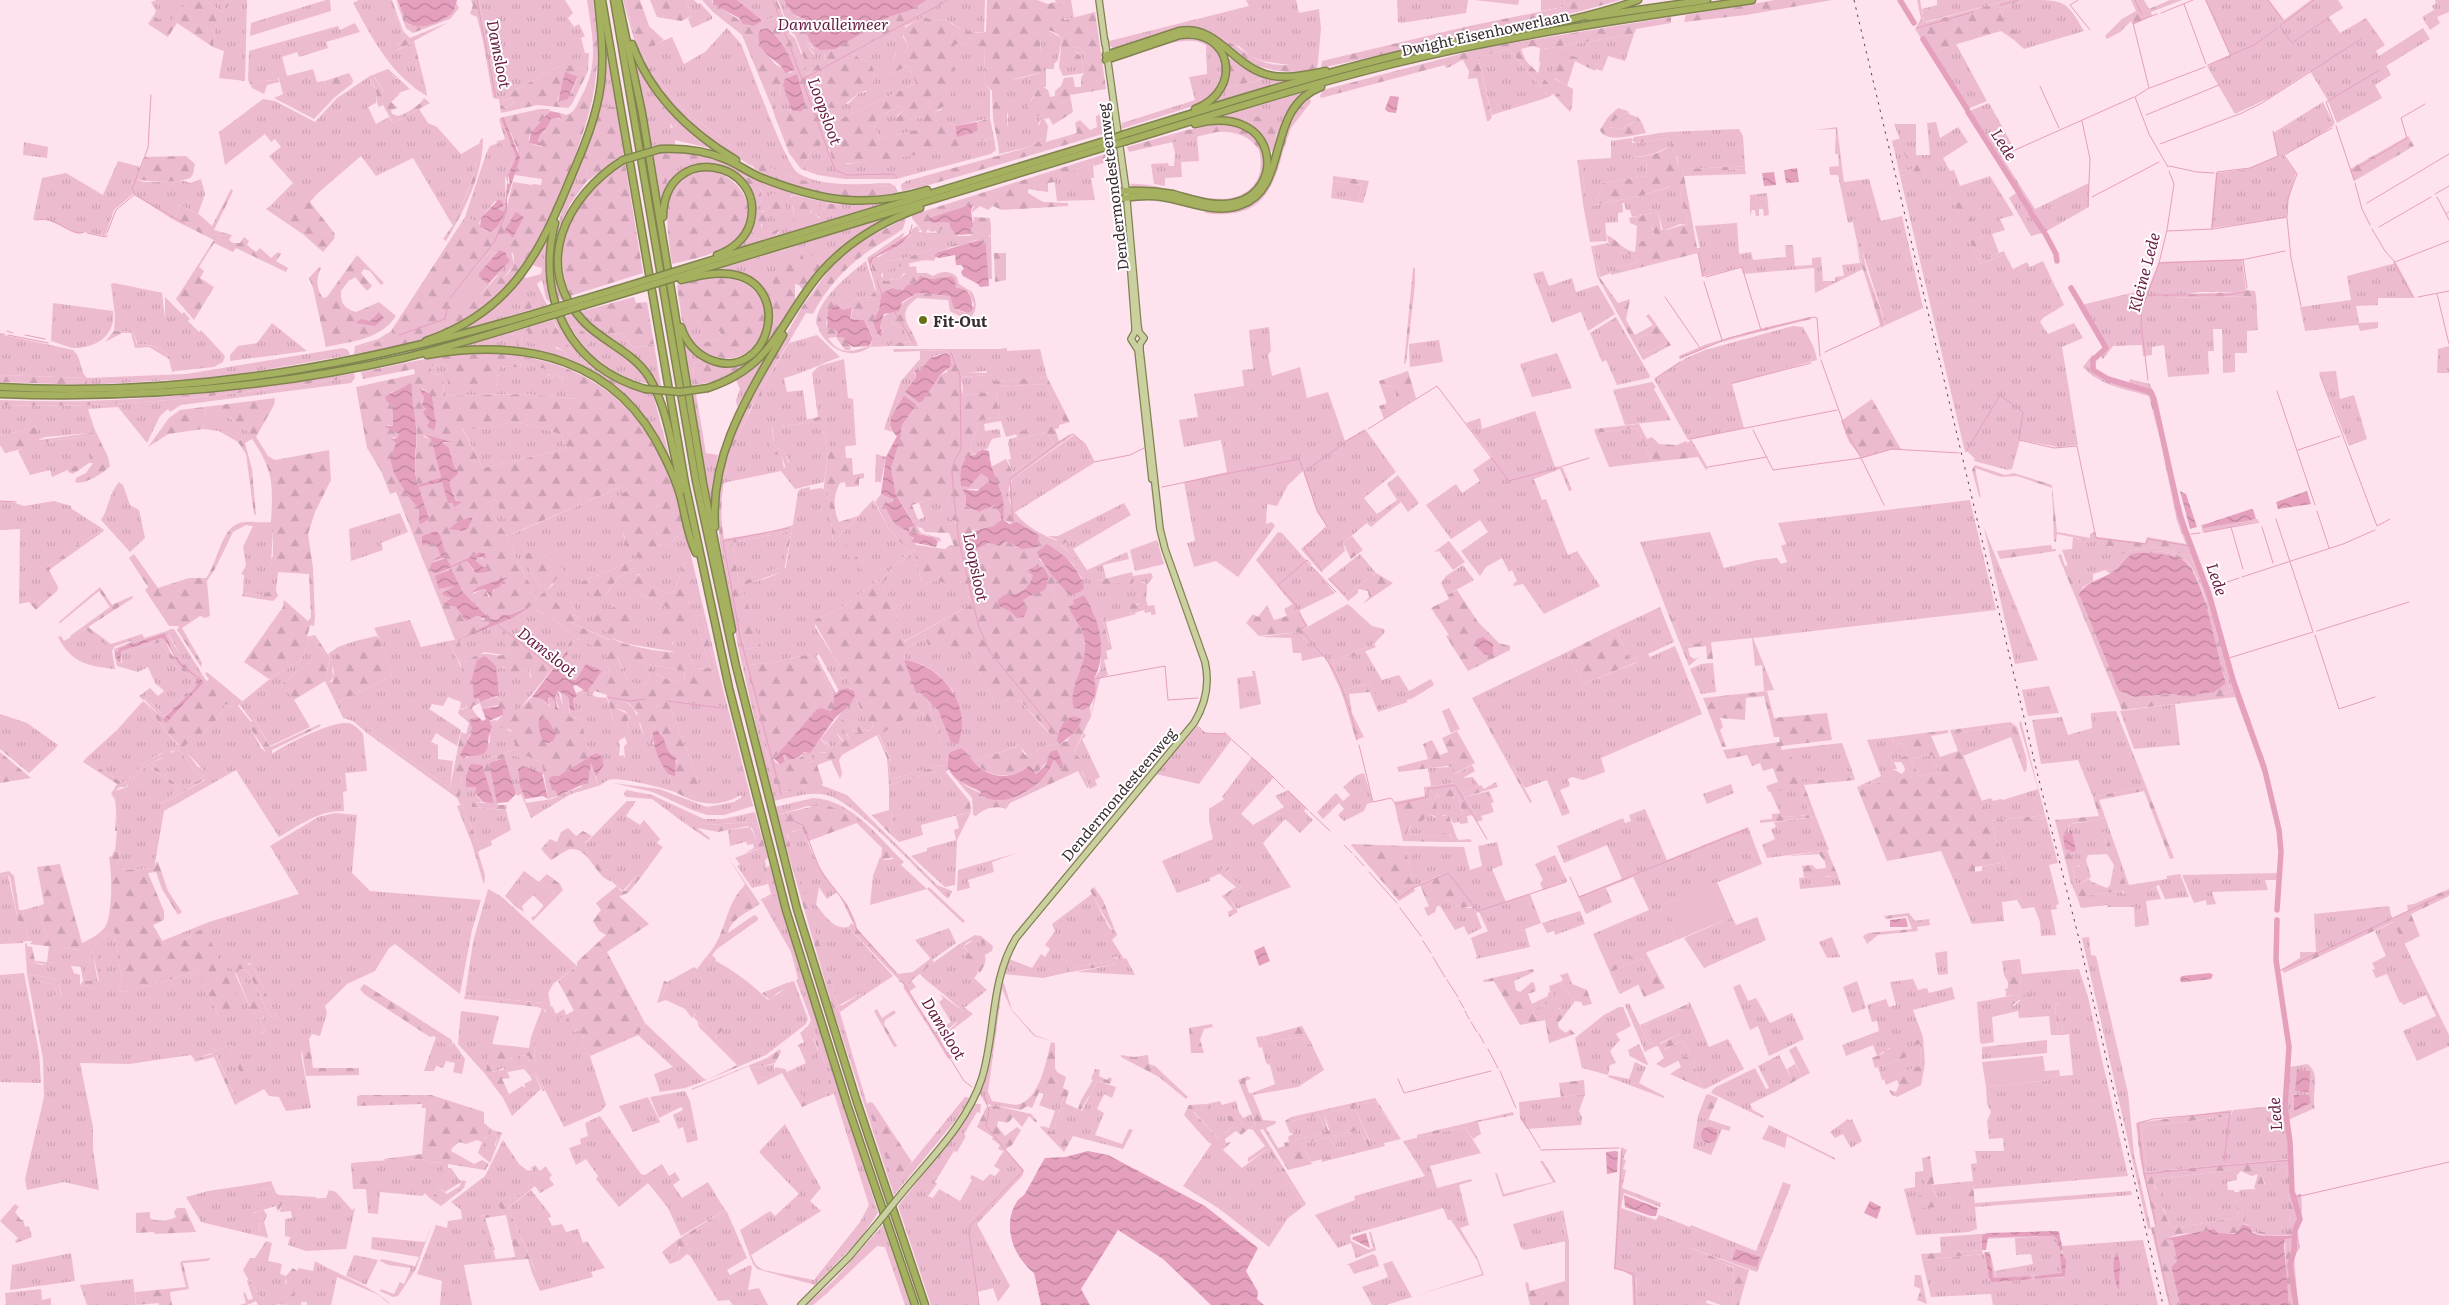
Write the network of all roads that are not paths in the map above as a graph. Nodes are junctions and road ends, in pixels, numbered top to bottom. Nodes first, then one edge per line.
1 (598, 0) edge
2 (602, 0) edge
3 (614, 0) edge
4 (618, 0) edge
5 (1099, 0) edge
6 (1638, 0) edge
7 (1707, 0) edge
8 (1752, 0) edge
9 (1573, 20) junction
10 (1107, 57) junction
11 (1314, 81) junction
12 (1175, 119) junction
13 (1170, 128) junction
14 (1126, 138) junction
15 (1111, 142) junction
16 (767, 180) junction
17 (946, 189) junction
18 (1125, 194) junction
19 (563, 198) junction
20 (933, 200) junction
21 (666, 249) junction
22 (703, 263) junction
23 (677, 276) junction
24 (645, 284) junction
25 (674, 303) junction
26 (799, 305) junction
27 (552, 312) junction
28 (1137, 332) junction
29 (1138, 345) junction
30 (387, 354) junction
31 (406, 357) junction
32 (0, 387) edge
33 (0, 394) edge
34 (692, 516) junction
35 (715, 543) junction
36 (699, 557) junction
37 (736, 666) junction
38 (801, 1305) edge
39 (915, 1305) edge
40 (925, 1305) edge

1 - 19 highway
2 - 34 highway
3 - 37 highway
4 - 16 highway
4 - 21 highway
5 - 10 main road, Dendermondesteenweg
6 - 9 highway
7 - 9 highway, Dwight Eisenhowerlaan
8 - 11 highway, Dwight Eisenhowerlaan
9 - 11 highway, Dwight Eisenhowerlaan
10 - 11 highway
10 - 12 highway
10 - 18 main road, Dendermondesteenweg
11 - 12 highway
11 - 13 highway
11 - 18 highway
12 - 14 highway
13 - 14 highway
13 - 18 highway
14 - 15 highway, bridge
15 - 17 highway
15 - 20 highway
16 - 17 highway
16 - 34 highway, bridge
17 - 22 highway
18 - 28 main road, Dendermondesteenweg
19 - 26 highway, bridge
19 - 30 highway
20 - 23 highway
20 - 26 highway
21 - 22 highway
21 - 25 highway
22 - 23 highway
23 - 24 highway, bridge
23 - 24 highway, bridge
23 - 25 highway
24 - 27 highway, bridge
25 - 35 highway
26 - 35 highway
27 - 30 highway
27 - 31 highway
28 - 29 main road, Dendermondesteenweg
28 - 29 main road, Dendermondesteenweg
29 - 38 main road, Dendermondesteenweg, bridge
30 - 32 highway
31 - 33 highway
31 - 36 highway
34 - 36 highway
35 - 37 highway
36 - 39 highway
37 - 40 highway

